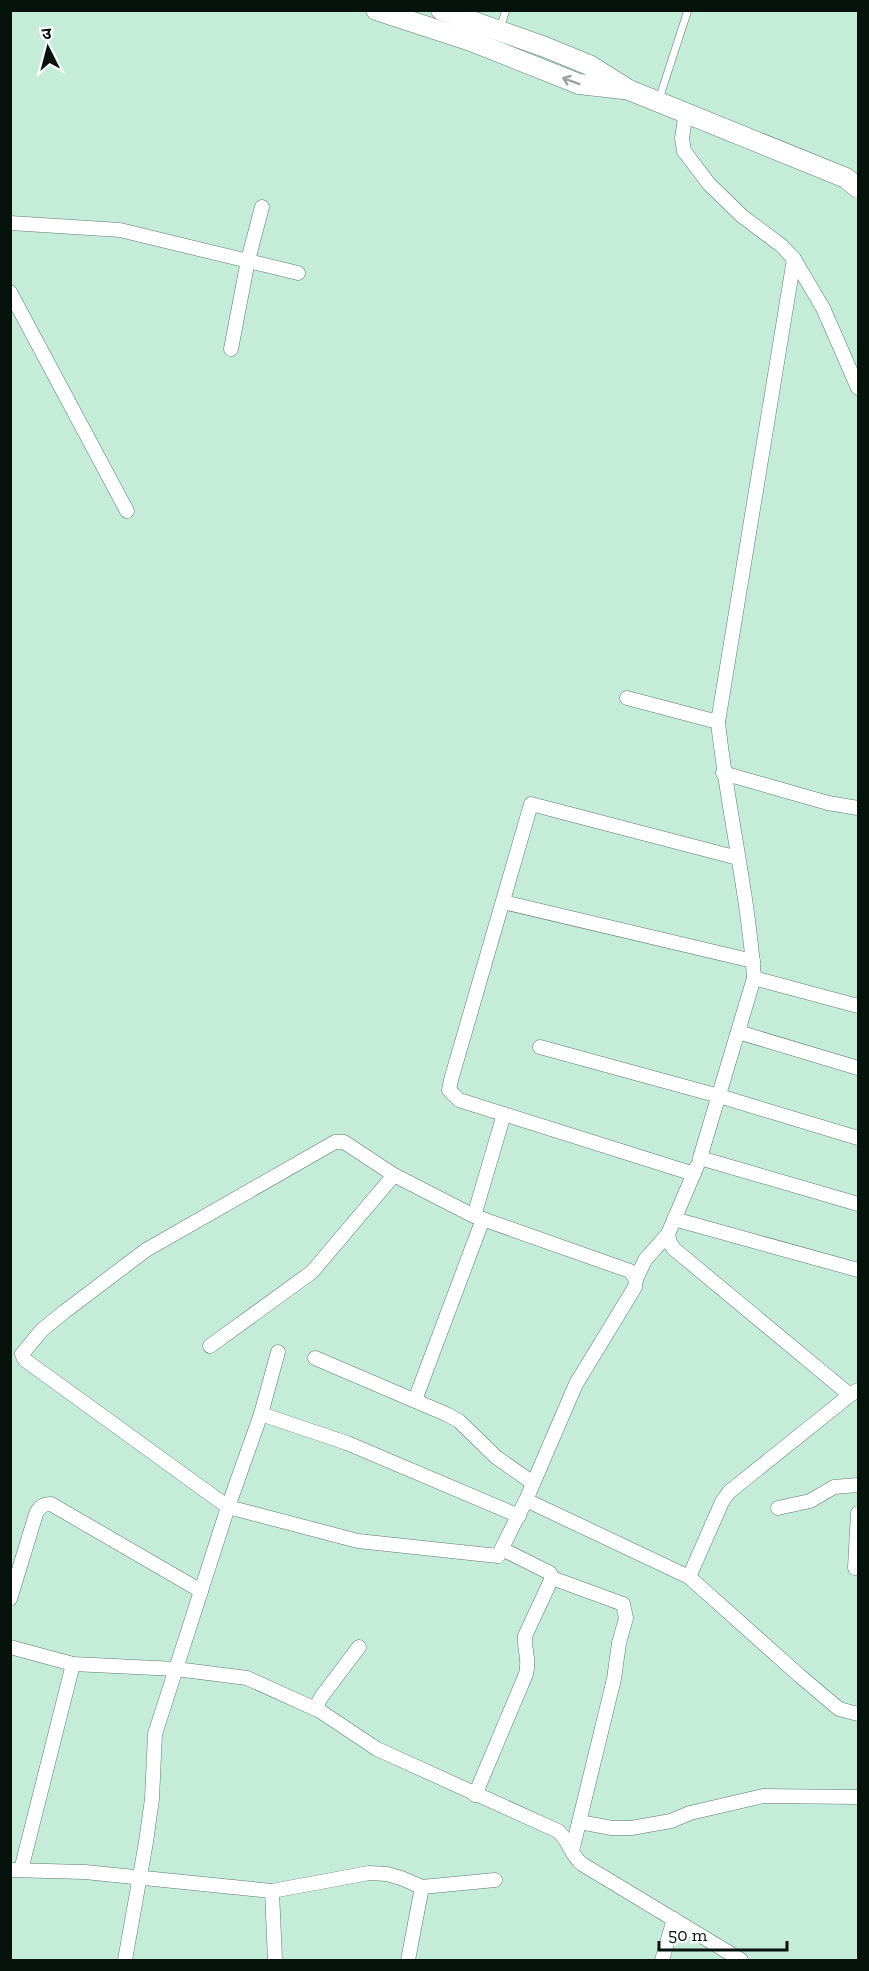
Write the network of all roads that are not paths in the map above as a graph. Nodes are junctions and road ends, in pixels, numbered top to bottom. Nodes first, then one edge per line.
1 (376, 10) edge
2 (441, 10) edge
3 (506, 10) edge
4 (688, 10) edge
5 (499, 31) junction
6 (629, 90) junction
7 (658, 102) junction
8 (686, 112) junction
9 (854, 181) edge
10 (262, 207) dead end
11 (10, 223) edge
12 (794, 259) junction
13 (248, 260) junction
14 (298, 273) dead end
15 (10, 292) edge
16 (231, 350) dead end
17 (858, 388) edge
18 (127, 511) dead end
19 (627, 698) dead end
20 (718, 722) junction
21 (723, 773) junction
22 (858, 808) edge
23 (738, 858) junction
24 (503, 903) junction
25 (753, 961) junction
26 (754, 978) junction
27 (858, 1006) edge
28 (738, 1032) junction
29 (540, 1047) dead end
30 (858, 1068) edge
31 (718, 1096) junction
32 (504, 1114) junction
33 (858, 1138) edge
34 (700, 1158) junction
35 (694, 1174) junction
36 (394, 1175) junction
37 (858, 1203) edge
38 (479, 1217) junction
39 (674, 1219) junction
40 (668, 1234) junction
41 (858, 1270) edge
42 (636, 1279) junction
43 (210, 1346) dead end
44 (278, 1352) dead end
45 (315, 1358) dead end
46 (854, 1392) edge
47 (415, 1400) junction
48 (261, 1414) junction
49 (532, 1483) junction
50 (858, 1485) edge
51 (526, 1500) junction
52 (228, 1507) junction
53 (778, 1508) dead end
54 (858, 1513) edge
55 (519, 1516) junction
56 (502, 1549) junction
57 (855, 1568) dead end
58 (689, 1577) junction
59 (552, 1578) junction
60 (201, 1591) junction
61 (10, 1599) edge
62 (10, 1647) edge
63 (359, 1647) dead end
64 (73, 1664) junction
65 (176, 1669) junction
66 (315, 1708) junction
67 (858, 1714) edge
68 (475, 1795) junction
69 (857, 1798) edge
70 (579, 1822) junction
71 (572, 1851) junction
72 (16, 1870) edge
73 (141, 1878) junction
74 (495, 1880) dead end
75 (422, 1887) junction
76 (272, 1891) junction
77 (674, 1919) junction
78 (125, 1960) edge
79 (275, 1960) edge
80 (408, 1960) edge
81 (662, 1960) edge
82 (741, 1960) edge

6 -> 1 main road
2 - 5 main road
3 - 5 lane
4 - 7 lane
5 - 6 main road
6 - 7 main road
7 - 8 main road
8 - 9 main road
8 - 12 street
10 - 13 street
11 - 13 street
12 - 17 street
12 - 20 street
13 - 14 street
13 - 16 street
15 - 18 street
19 - 20 street
20 - 21 street
21 - 22 street
21 - 23 street
23 - 24 street
23 - 25 street
24 - 25 street
24 - 32 street
25 - 26 street
26 - 27 street
26 - 28 street
28 - 30 street
28 - 31 street
29 - 31 street
31 - 33 street
31 - 34 street
32 - 35 street
32 - 38 street
34 - 35 street
34 - 37 street
35 - 39 street
36 - 38 street
36 - 43 street
36 - 52 street
38 - 42 street
38 - 47 street
39 - 40 street
39 - 41 street
40 - 42 street
40 - 46 street
42 - 49 street
44 - 48 street
45 - 47 street
46 - 58 street
47 - 49 street
48 - 52 street
48 - 55 street
49 - 51 street
50 - 53 street
51 - 55 street
51 - 58 street
52 - 56 street
52 - 60 street
54 - 57 street
55 - 56 street
56 - 59 street
58 - 67 street
59 - 68 street
59 - 70 street
60 - 61 street
60 - 65 street
62 - 64 street
63 - 66 street
64 - 65 street
64 - 72 street
65 - 66 street
65 - 73 street
66 - 68 street
68 - 71 street
69 - 70 street
70 - 71 street
71 - 77 street
72 - 73 street
73 - 76 street
73 - 78 street
74 - 75 street
75 - 76 street
75 - 80 street
76 - 79 street
77 - 81 street
77 - 82 street

